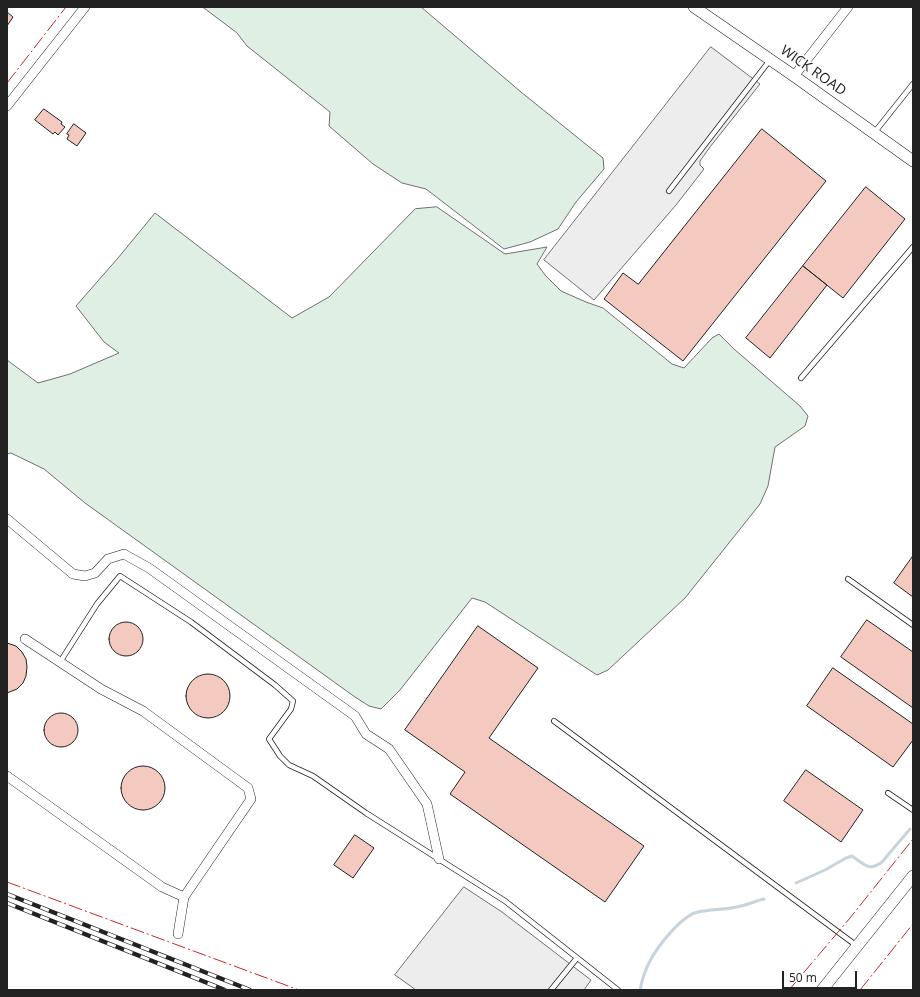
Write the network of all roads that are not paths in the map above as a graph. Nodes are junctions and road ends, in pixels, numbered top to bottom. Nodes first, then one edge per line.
1 (85, 7) edge
2 (694, 7) edge
3 (848, 7) edge
4 (770, 60) junction
5 (794, 76) junction
6 (913, 84) edge
7 (7, 106) edge
8 (874, 133) junction
9 (913, 161) edge
10 (669, 191) dead end
11 (913, 247) edge
12 (801, 378) dead end
13 (7, 519) edge
14 (848, 579) dead end
15 (913, 625) edge
16 (25, 639) dead end
17 (60, 662) junction
18 (554, 721) dead end
19 (7, 776) edge
20 (888, 793) dead end
21 (913, 810) edge
22 (439, 859) junction
23 (913, 876) edge
24 (184, 897) junction
25 (178, 934) dead end
26 (857, 946) junction
27 (578, 958) junction
28 (551, 990) edge
29 (618, 990) edge
30 (822, 990) edge

1 - 7 street
2 - 4 street, WICK ROAD
3 - 5 street
4 - 5 street, WICK ROAD
4 - 10 lane
5 - 8 street, WICK ROAD
6 - 8 lane
8 - 9 street, WICK ROAD
11 - 12 lane
13 - 22 street
14 - 15 lane
16 - 17 street
17 - 22 lane
17 - 24 street
18 - 26 lane
19 - 24 street
20 - 21 lane
22 - 27 lane
23 - 26 street
24 - 25 street
26 - 30 street
27 - 28 lane
27 - 29 lane

